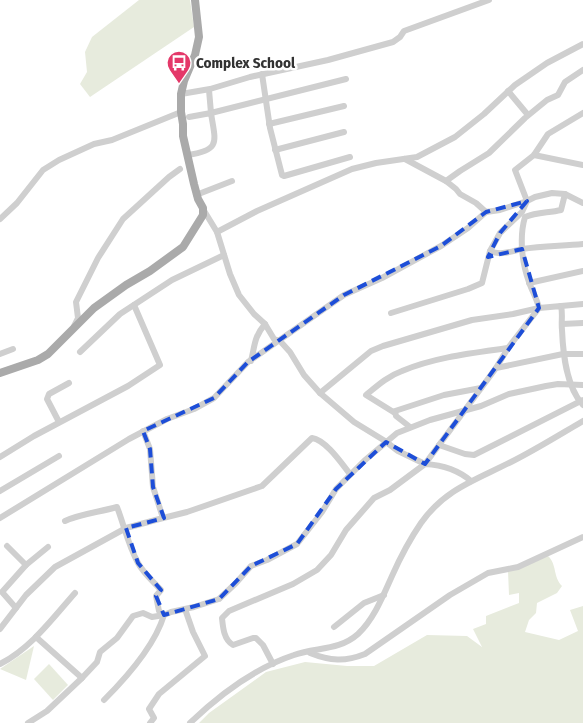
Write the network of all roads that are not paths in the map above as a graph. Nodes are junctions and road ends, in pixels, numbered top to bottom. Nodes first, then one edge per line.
1 (195, 0) edge
2 (489, 0) edge
3 (583, 46) edge
4 (583, 70) edge
5 (262, 74) junction
6 (346, 80) dead end
7 (209, 90) junction
8 (508, 91) junction
9 (181, 94) junction
10 (265, 100) junction
11 (344, 106) dead end
12 (181, 112) junction
13 (211, 113) junction
14 (583, 113) edge
15 (528, 115) junction
16 (189, 117) dead end
17 (269, 124) junction
18 (344, 132) dead end
19 (275, 150) junction
20 (188, 155) junction
21 (534, 155) junction
22 (350, 157) dead end
23 (403, 158) junction
24 (583, 165) edge
25 (180, 169) dead end
26 (232, 181) dead end
27 (446, 181) junction
28 (565, 194) junction
29 (196, 195) junction
30 (527, 201) junction
31 (583, 202) edge
32 (203, 208) junction
33 (486, 212) junction
34 (0, 219) edge
35 (217, 232) junction
36 (583, 244) edge
37 (522, 250) junction
38 (490, 251) junction
39 (224, 255) junction
40 (583, 271) edge
41 (529, 283) junction
42 (134, 304) junction
43 (583, 304) edge
44 (561, 306) junction
45 (539, 308) junction
46 (391, 313) dead end
47 (583, 323) edge
48 (265, 324) junction
49 (562, 324) junction
50 (73, 330) junction
51 (280, 341) junction
52 (13, 348) dead end
53 (508, 348) junction
54 (80, 352) dead end
55 (0, 354) edge
56 (563, 354) junction
57 (583, 354) edge
58 (251, 361) junction
59 (496, 368) junction
60 (0, 374) edge
61 (69, 383) dead end
62 (572, 384) junction
63 (583, 385) edge
64 (481, 388) junction
65 (320, 393) junction
66 (582, 402) edge
67 (464, 410) junction
68 (395, 413) junction
69 (583, 421) edge
70 (59, 422) junction
71 (410, 427) junction
72 (143, 431) junction
73 (385, 441) junction
74 (439, 445) junction
75 (59, 456) dead end
76 (0, 457) edge
77 (424, 464) junction
78 (350, 474) junction
79 (471, 481) junction
80 (0, 491) edge
81 (0, 518) edge
82 (163, 518) junction
83 (65, 522) dead end
84 (126, 528) junction
85 (583, 537) edge
86 (6, 546) dead end
87 (48, 547) dead end
88 (26, 566) junction
89 (74, 594) dead end
90 (384, 595) junction
91 (16, 608) junction
92 (185, 609) junction
93 (164, 616) junction
94 (334, 628) dead end
95 (0, 629) edge
96 (36, 638) junction
97 (309, 652) junction
98 (0, 664) edge
99 (273, 664) junction
100 (82, 678) junction
101 (104, 700) dead end
102 (28, 723) edge
103 (150, 723) edge
104 (190, 723) edge

1 - 9 main road
2 - 5 street
3 - 8 street
4 - 15 street
5 - 7 street
5 - 10 street
6 - 10 street
7 - 9 street
7 - 13 street
8 - 15 street
8 - 23 street
9 - 12 main road
10 - 13 street
10 - 17 street
11 - 17 street
12 - 20 main road
12 - 34 street
13 - 16 street
13 - 20 street
14 - 21 street
15 - 27 street
17 - 19 street
18 - 19 street
19 - 22 street
20 - 29 main road
21 - 24 street
21 - 30 street
23 - 27 street
23 - 35 street
25 - 50 street
26 - 29 street
27 - 33 street
28 - 30 street
28 - 31 street
28 - 37 street
29 - 32 main road
30 - 33 street
30 - 38 street
32 - 35 street
32 - 50 main road
33 - 51 street
35 - 39 street
36 - 37 street
37 - 38 street
37 - 41 street
38 - 46 street
39 - 42 street
39 - 48 street
40 - 41 street
41 - 45 street
42 - 54 street
42 - 70 street
43 - 44 street
44 - 45 street
44 - 49 street
45 - 53 street
45 - 65 street
47 - 49 street
48 - 51 street
48 - 58 street
49 - 56 street
50 - 60 main road
51 - 58 street
51 - 65 street
52 - 55 street
53 - 59 street
53 - 68 street
56 - 57 street
56 - 59 street
56 - 62 street
58 - 72 street
59 - 64 street
61 - 70 street
62 - 63 street
62 - 66 street
62 - 67 street
64 - 67 street
64 - 68 street
65 - 73 street
66 - 74 street
67 - 71 street
67 - 74 street
68 - 71 street
69 - 79 street
70 - 76 street
71 - 73 street
72 - 81 street
72 - 82 street
73 - 77 street
73 - 78 street
74 - 77 street
75 - 80 street
77 - 79 street
77 - 99 street
78 - 82 street
78 - 92 street
79 - 90 street
82 - 84 street
83 - 84 street
84 - 91 street
84 - 93 street
85 - 97 street
86 - 88 street
87 - 88 street
88 - 91 street
89 - 96 street
90 - 94 street
90 - 97 street
91 - 95 street
92 - 93 street
92 - 103 street
93 - 100 street
93 - 101 street
96 - 98 street
96 - 100 street
97 - 99 street
99 - 104 street
100 - 102 street

